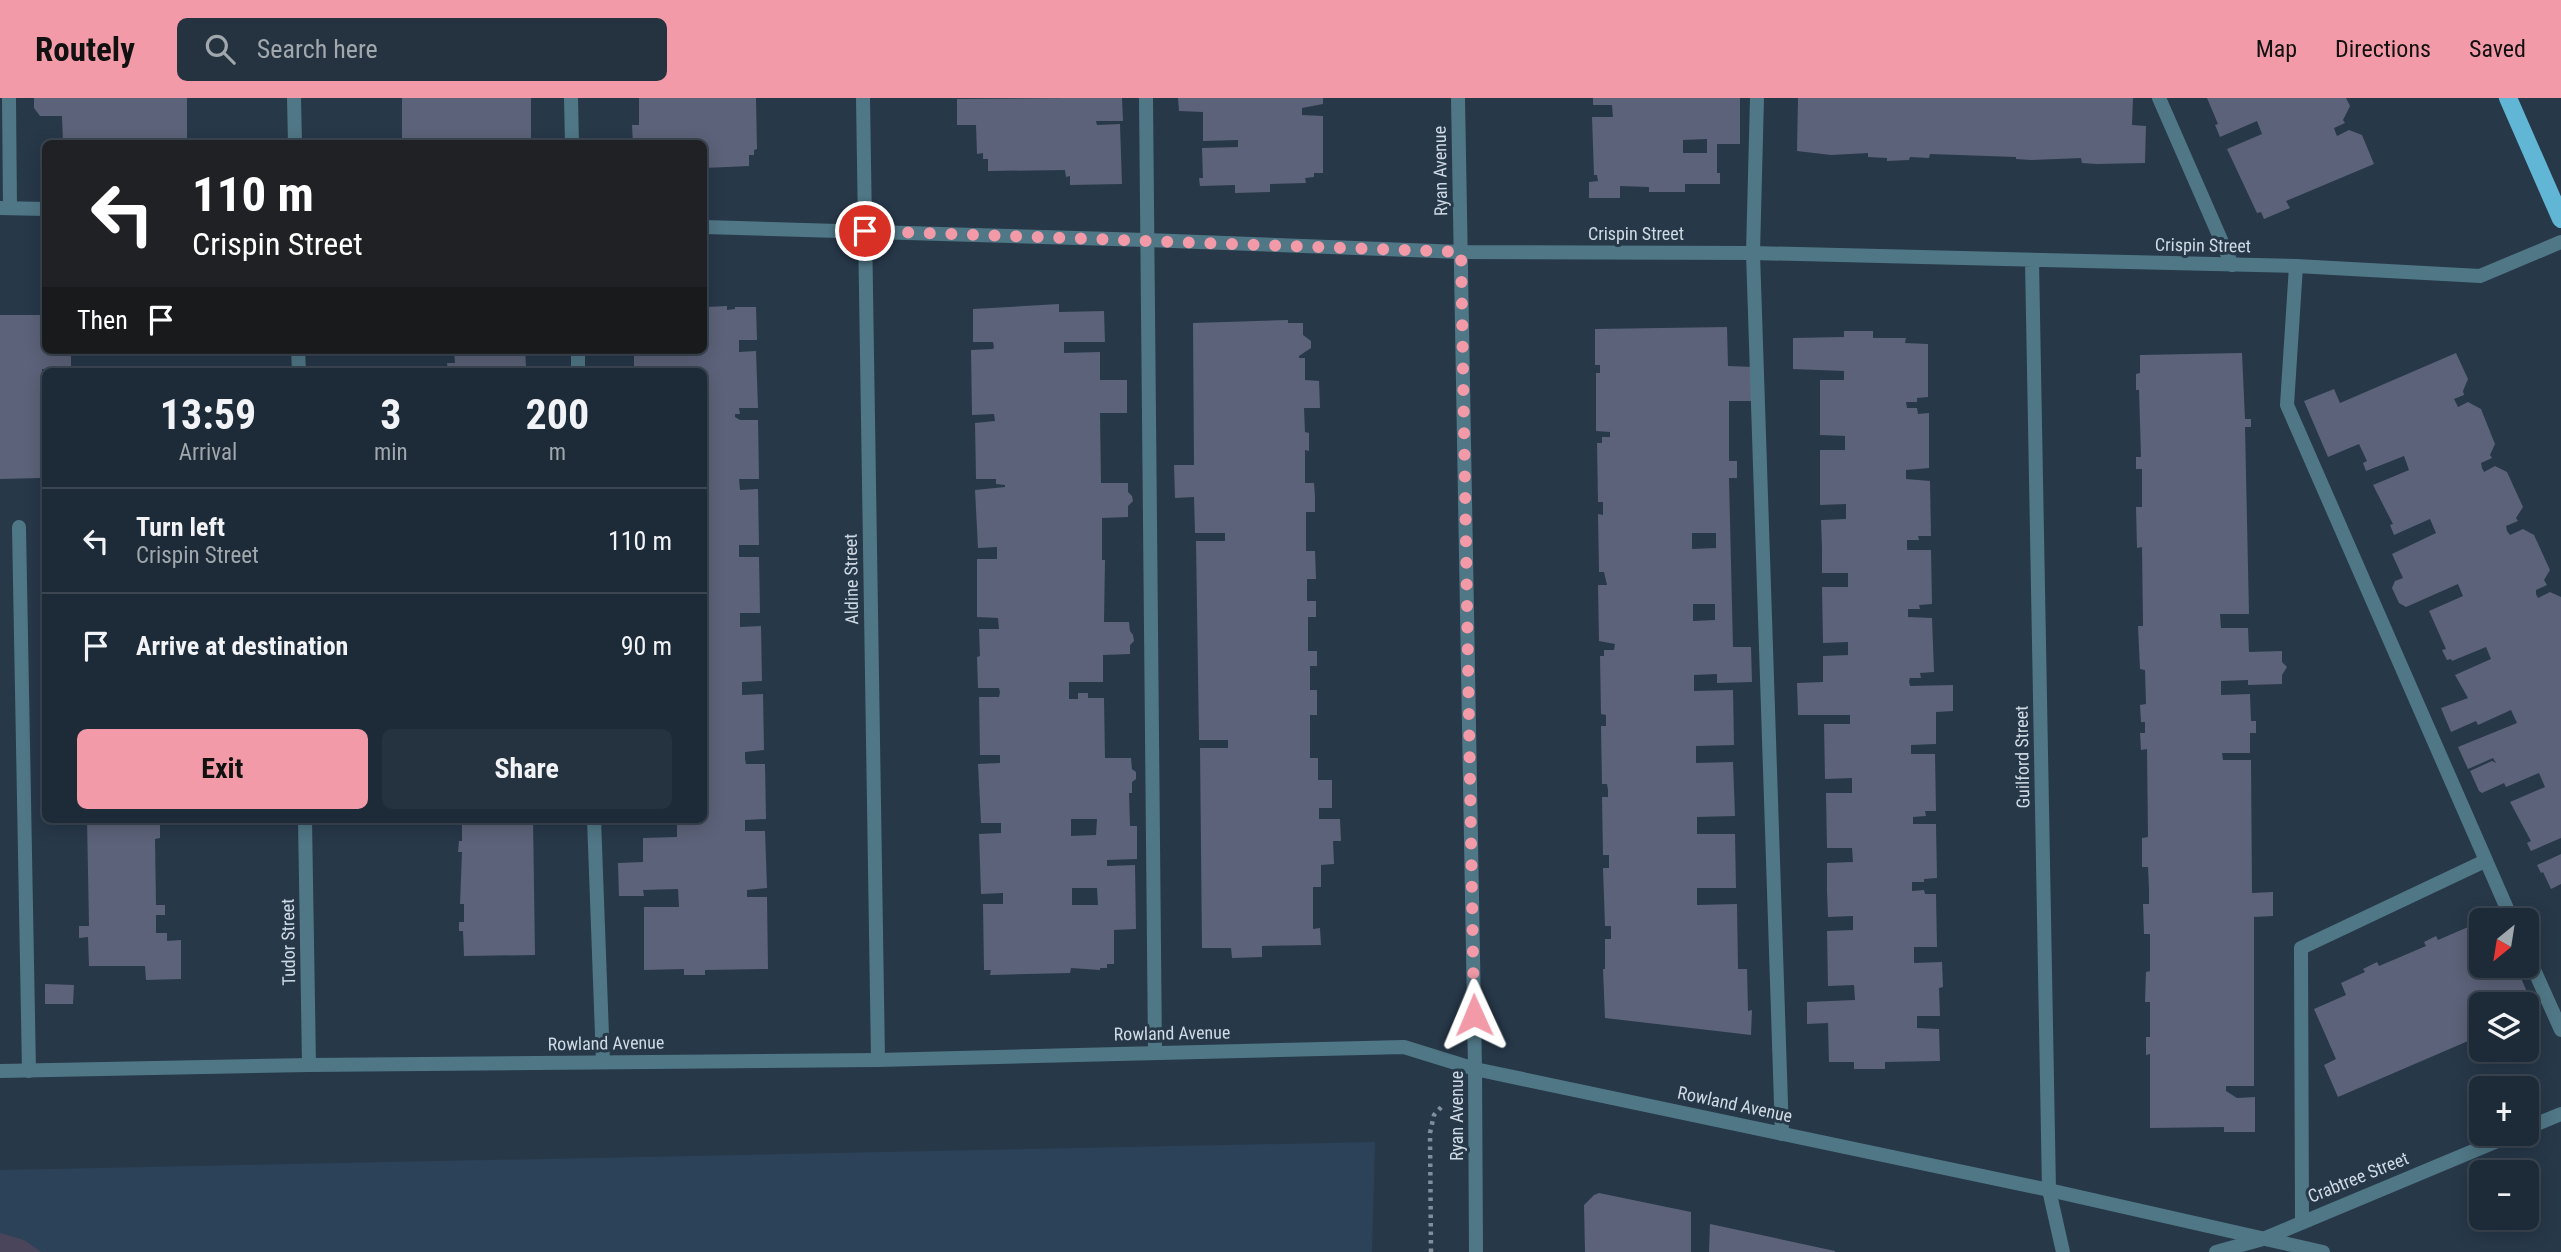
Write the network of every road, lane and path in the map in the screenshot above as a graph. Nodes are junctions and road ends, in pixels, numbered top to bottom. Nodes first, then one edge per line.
1 (9, 98) edge
2 (294, 98) edge
3 (572, 98) edge
4 (863, 98) edge
5 (1146, 98) edge
6 (1458, 98) edge
7 (1757, 98) edge
8 (2160, 98) edge
9 (2508, 98) edge
10 (295, 140) edge
11 (572, 140) edge
12 (5, 208) edge
13 (42, 209) edge
14 (2561, 219) edge
15 (707, 227) edge
16 (865, 231) junction
17 (1147, 240) junction
18 (2561, 242) edge
19 (1461, 252) junction
20 (1753, 253) junction
21 (2032, 260) junction
22 (2232, 265) junction
23 (2296, 266) junction
24 (19, 527) dead end
25 (305, 823) edge
26 (594, 823) edge
27 (2486, 861) junction
28 (2507, 908) edge
29 (2538, 978) edge
30 (2561, 1030) edge
31 (1155, 1053) junction
32 (878, 1060) junction
33 (603, 1062) junction
34 (309, 1065) junction
35 (1475, 1069) junction
36 (0, 1071) edge
37 (29, 1071) junction
38 (2561, 1114) edge
39 (2539, 1124) edge
40 (1782, 1134) junction
41 (2485, 1146) edge
42 (2049, 1190) junction
43 (2302, 1222) junction
44 (2263, 1238) junction
45 (1431, 1252) edge
46 (1476, 1252) edge
47 (2063, 1252) edge
48 (2216, 1252) edge
49 (2323, 1252) edge

1 - 12 street
2 - 10 street
3 - 11 street
4 - 16 street, Aldine Street
5 - 17 street
6 - 19 street, Ryan Avenue
7 - 20 street
8 - 22 street
9 - 14 main road
12 - 13 street
15 - 16 street, Crispin Street
16 - 17 street, Crispin Street
16 - 32 street, Aldine Street
17 - 19 street, Crispin Street
17 - 31 street
18 - 23 street, Crispin Street
19 - 20 street, Crispin Street
19 - 35 street, Ryan Avenue
20 - 21 street, Crispin Street
20 - 40 street
21 - 22 street, Crispin Street
21 - 42 street, Guilford Street
22 - 23 street, Crispin Street
23 - 27 street
24 - 37 street
25 - 34 street, Tudor Street
26 - 33 street
27 - 28 street
27 - 43 street
29 - 30 street
31 - 32 street, Rowland Avenue
31 - 35 street, Rowland Avenue
32 - 33 street, Rowland Avenue
33 - 34 street, Rowland Avenue
34 - 37 street, Rowland Avenue
35 - 40 street, Rowland Avenue
35 - 45 path
35 - 46 street, Ryan Avenue
36 - 37 street, Rowland Avenue
38 - 39 street
40 - 42 street, Rowland Avenue
41 - 43 street, Crabtree Street
42 - 44 street, Rowland Avenue
42 - 47 street, Guilford Street
43 - 44 street, Crabtree Street
44 - 48 street, Crabtree Street
44 - 49 street, Rowland Avenue

